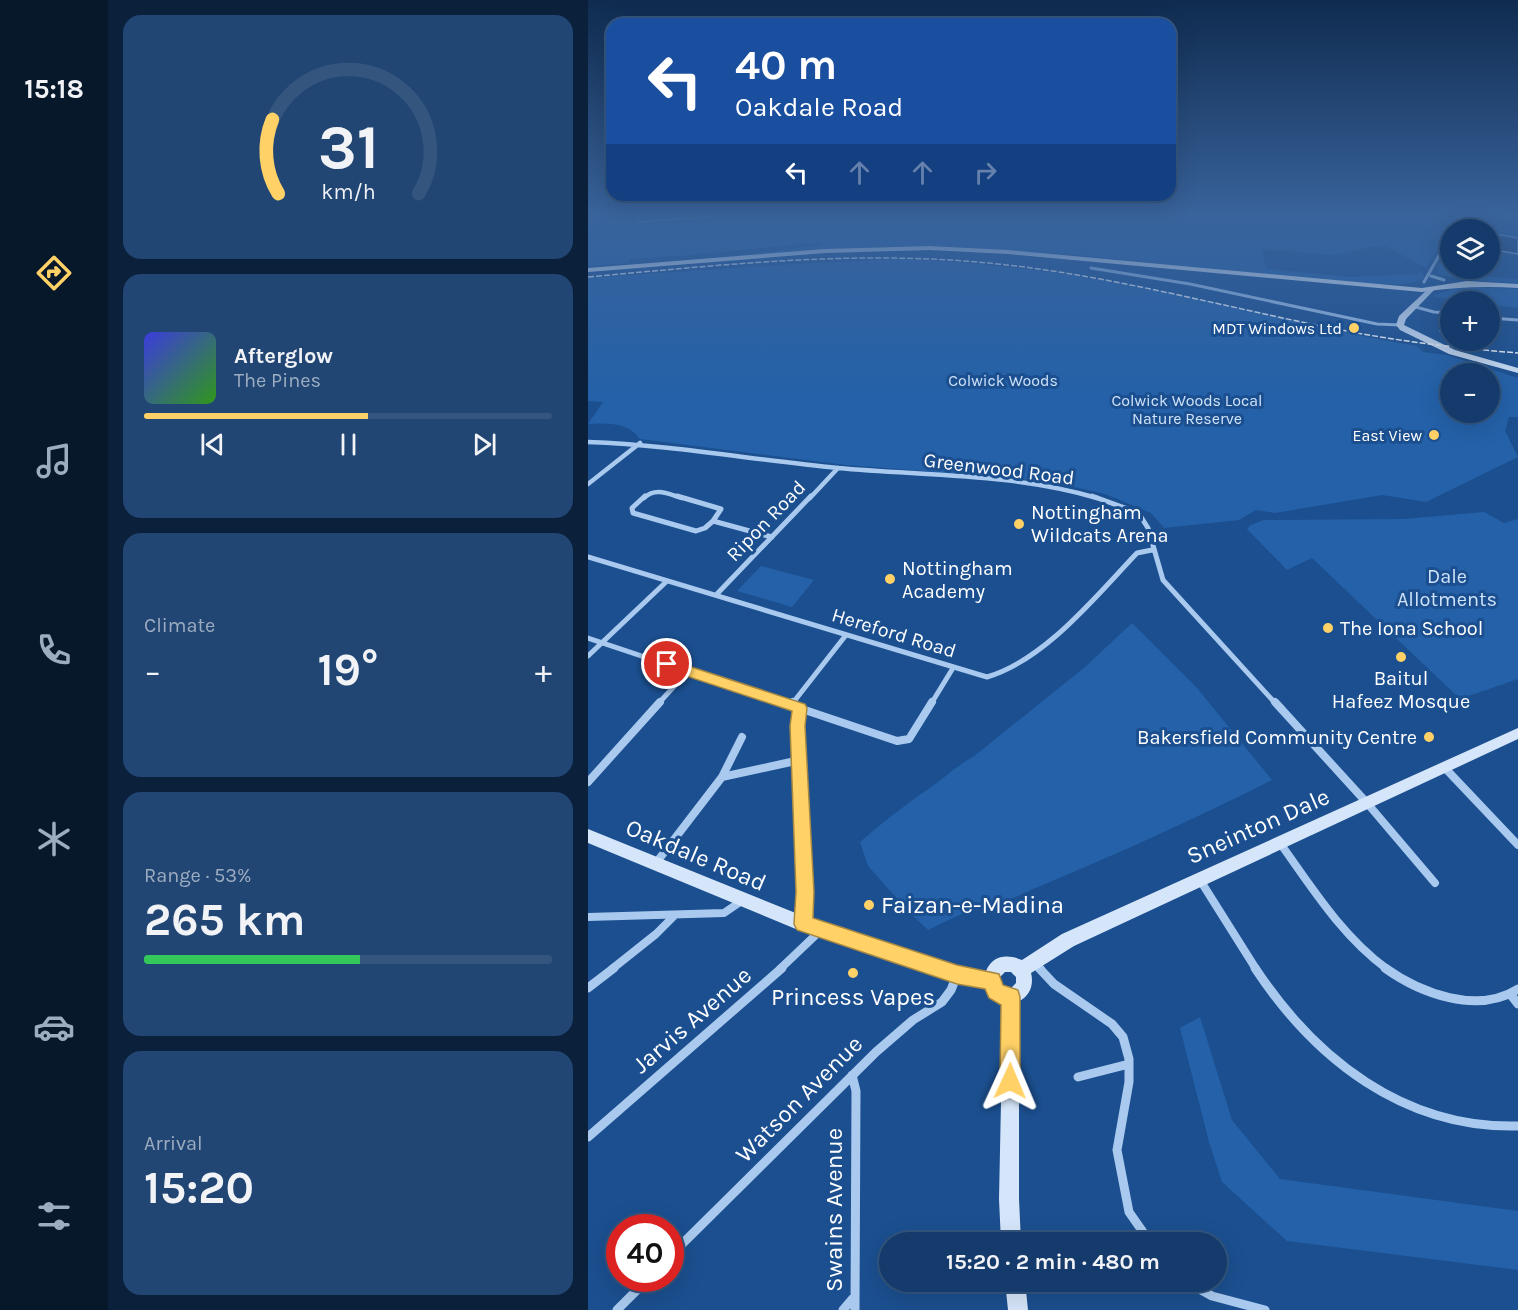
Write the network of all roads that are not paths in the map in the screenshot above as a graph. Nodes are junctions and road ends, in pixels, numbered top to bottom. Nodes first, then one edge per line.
1 (1129, 273) edge
2 (1228, 273) edge
3 (1432, 273) edge
4 (1427, 283) junction
5 (1476, 284) junction
6 (1518, 286) edge
7 (1414, 304) junction
8 (1440, 312) edge
9 (1500, 319) edge
10 (1518, 320) edge
11 (1400, 325) junction
12 (1518, 371) edge
13 (588, 442) edge
14 (640, 442) junction
15 (838, 468) junction
16 (588, 484) edge
17 (713, 521) junction
18 (772, 537) junction
19 (1152, 550) junction
20 (588, 557) edge
21 (667, 581) junction
22 (716, 595) junction
23 (846, 636) junction
24 (588, 638) edge
25 (602, 642) junction
26 (588, 656) edge
27 (953, 669) junction
28 (688, 671) junction
29 (791, 705) junction
30 (800, 708) junction
31 (742, 737) dead end
32 (1515, 738) edge
33 (800, 760) junction
34 (1444, 767) junction
35 (722, 777) junction
36 (588, 782) edge
37 (1367, 803) junction
38 (588, 836) edge
39 (1280, 843) junction
40 (1518, 845) edge
41 (655, 864) junction
42 (1200, 879) junction
43 (1435, 883) dead end
44 (744, 900) junction
45 (675, 915) junction
46 (588, 917) edge
47 (803, 924) junction
48 (820, 930) junction
49 (1028, 966) junction
50 (957, 975) junction
51 (992, 981) junction
52 (588, 988) edge
53 (1514, 992) edge
54 (1011, 997) junction
55 (1518, 1004) edge
56 (1129, 1064) junction
57 (852, 1075) junction
58 (1078, 1077) dead end
59 (1518, 1126) edge
60 (588, 1137) edge
61 (1010, 1232) edge
62 (1143, 1232) edge
63 (684, 1242) edge
64 (635, 1292) edge
65 (1016, 1292) edge
66 (1205, 1292) edge
67 (855, 1296) junction
68 (617, 1310) edge
69 (843, 1310) edge
70 (855, 1310) edge
71 (1018, 1310) edge
72 (1264, 1310) edge

1 - 11 street
2 - 4 main road
3 - 4 street
4 - 5 main road
4 - 5 main road
4 - 7 street
5 - 6 main road
7 - 8 street
7 - 11 street
9 - 10 street
11 - 12 street
13 - 14 street, Greenwood Road
14 - 15 street, Greenwood Road
14 - 16 street
15 - 18 street, Ripon Road
15 - 19 street, Greenwood Road
17 - 17 street
17 - 18 street
18 - 22 street, Ripon Road
19 - 27 street, Hereford Road
19 - 37 street, Greenwood Road
20 - 21 street, Hereford Road
21 - 22 street, Hereford Road
21 - 25 street
22 - 23 street, Hereford Road
23 - 27 street, Hereford Road
23 - 29 street
24 - 25 street
25 - 26 street
25 - 28 street
27 - 30 street
28 - 29 street
28 - 36 street
29 - 30 street
30 - 33 street
31 - 35 street
32 - 34 street, Sneinton Dale
33 - 35 street
33 - 47 street
34 - 37 street, Sneinton Dale
34 - 40 street
35 - 41 street
37 - 39 street, Sneinton Dale
37 - 43 street, Greenwood Road
38 - 41 street, Oakdale Road
39 - 42 street, Sneinton Dale
39 - 53 street
41 - 44 street, Oakdale Road
42 - 49 street, Sneinton Dale
42 - 59 street
44 - 45 street
44 - 47 street, Oakdale Road
45 - 46 street
45 - 52 street
47 - 48 street, Oakdale Road
48 - 50 street, Oakdale Road
48 - 60 street, Jarvis Avenue
49 - 51 street
49 - 54 street
49 - 56 street
50 - 51 street, Oakdale Road
50 - 57 street, Watson Avenue
51 - 54 street
53 - 55 street
54 - 61 street
56 - 58 street
56 - 62 street
57 - 63 street, Watson Avenue
57 - 67 street, Swains Avenue
64 - 68 street
65 - 71 street
66 - 72 street
67 - 69 street
67 - 70 street, Swains Avenue

